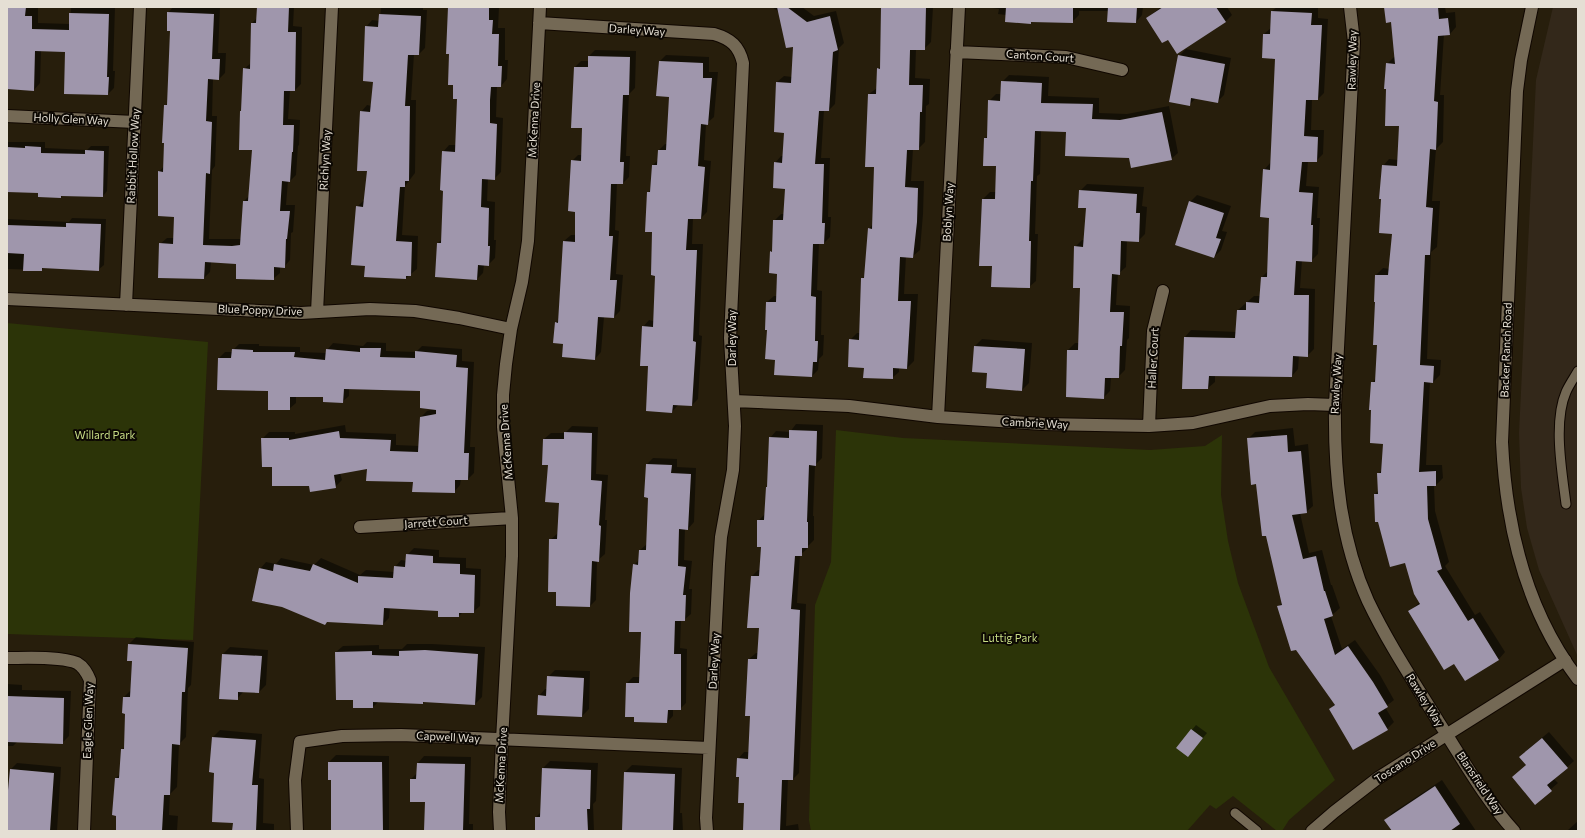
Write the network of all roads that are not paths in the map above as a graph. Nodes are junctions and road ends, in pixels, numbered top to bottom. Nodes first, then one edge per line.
1 (140, 7) edge
2 (332, 7) edge
3 (540, 7) edge
4 (959, 7) edge
5 (1350, 7) edge
6 (1532, 7) edge
7 (539, 24) junction
8 (956, 52) junction
9 (1122, 70) dead end
10 (7, 116) edge
11 (135, 122) junction
12 (1163, 291) dead end
13 (7, 299) edge
14 (126, 305) junction
15 (317, 312) junction
16 (511, 329) junction
17 (1578, 371) edge
18 (1574, 384) edge
19 (734, 401) junction
20 (1335, 406) junction
21 (938, 417) junction
22 (1149, 426) junction
23 (1566, 504) dead end
24 (512, 518) junction
25 (360, 527) dead end
26 (7, 658) edge
27 (1565, 660) junction
28 (1578, 680) edge
29 (1447, 735) junction
30 (502, 740) junction
31 (709, 748) junction
32 (1235, 813) dead end
33 (84, 831) edge
34 (297, 831) edge
35 (500, 831) edge
36 (707, 831) edge
37 (1257, 831) edge
38 (1312, 831) edge
39 (1514, 831) edge

1 - 11 street, Rabbit Hollow Way
2 - 15 street, Richlyn Way
3 - 7 street, McKenna Drive
4 - 8 street, Boblyn Way
5 - 20 street, Rawley Way
6 - 27 street, Backer Ranch Road
7 - 16 street, McKenna Drive
7 - 19 street, Darley Way
8 - 9 street, Canton Court
8 - 21 street, Boblyn Way
10 - 11 street, Holly Glen Way
11 - 14 street, Rabbit Hollow Way
12 - 22 street, Haller Court
13 - 14 street, Blue Poppy Drive
14 - 15 street, Blue Poppy Drive
15 - 16 street, Blue Poppy Drive
16 - 24 street, McKenna Drive
17 - 18 lane
18 - 23 lane
19 - 21 street, Cambrie Way
19 - 31 street, Darley Way
20 - 22 street, Cambrie Way
20 - 29 street, Rawley Way
21 - 22 street, Cambrie Way
24 - 25 street, Jarrett Court
24 - 30 street, McKenna Drive
26 - 33 street, Eagle Glen Way
27 - 28 street, Backer Ranch Road
27 - 29 street, Toscano Drive
29 - 38 street, Toscano Drive
29 - 39 street, Blansfield Way
30 - 31 street, Capwell Way
30 - 34 street, Capwell Way
30 - 35 street, McKenna Drive
31 - 36 street, Darley Way
32 - 37 lane

